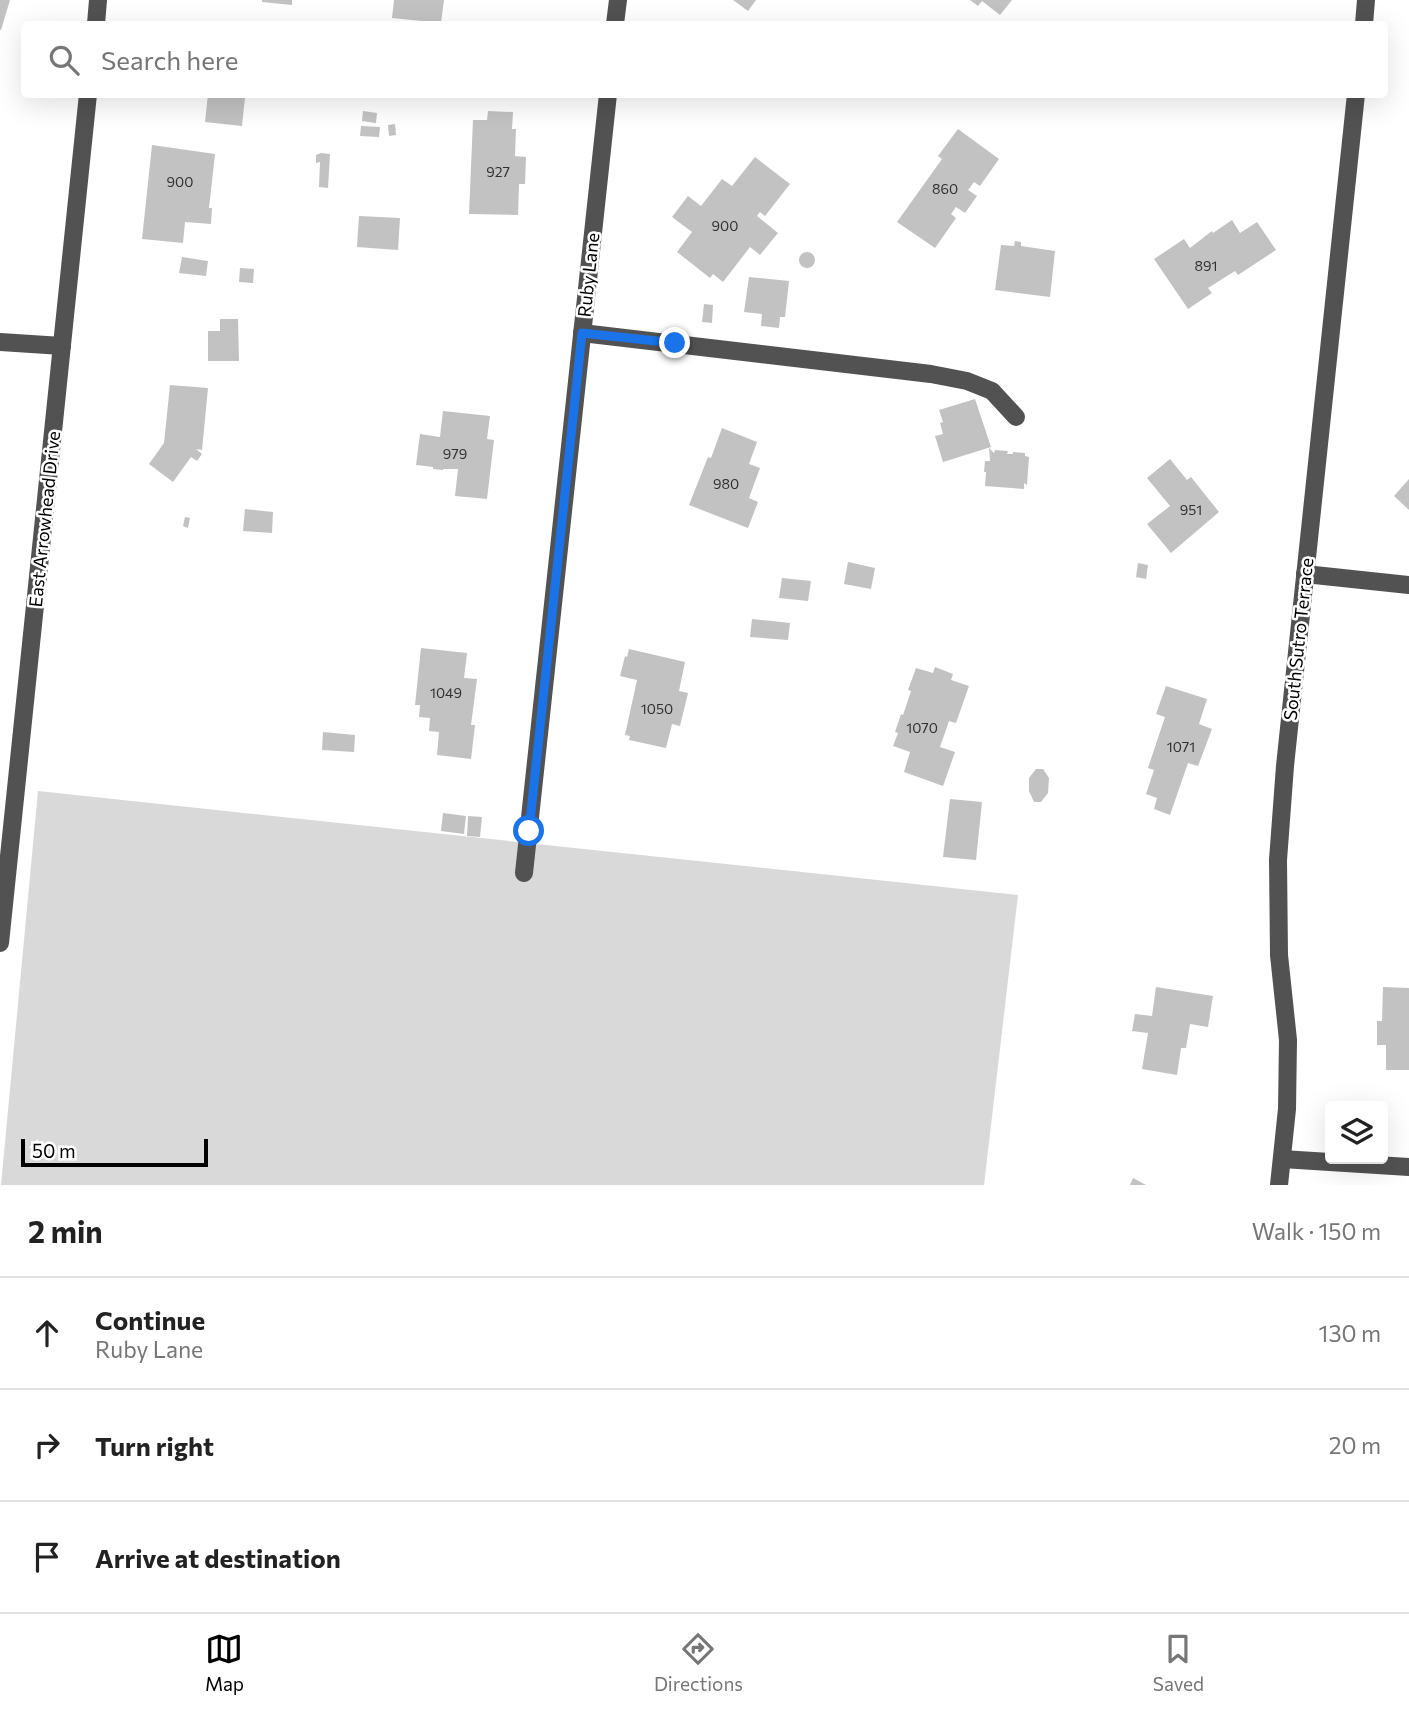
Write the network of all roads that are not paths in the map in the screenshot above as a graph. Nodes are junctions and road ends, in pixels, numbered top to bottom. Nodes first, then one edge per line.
1 (98, 0) edge
2 (618, 0) edge
3 (1366, 0) edge
4 (96, 21) edge
5 (615, 21) edge
6 (1364, 21) edge
7 (88, 98) edge
8 (607, 98) edge
9 (1356, 98) edge
10 (582, 333) junction
11 (0, 342) edge
12 (62, 346) junction
13 (1016, 417) dead end
14 (1305, 574) junction
15 (1409, 585) edge
16 (524, 873) dead end
17 (0, 943) edge
18 (1282, 1158) junction
19 (1409, 1167) edge
20 (1279, 1185) edge

1 - 4 street
2 - 5 street
3 - 6 street
7 - 12 street, East Arrowhead Drive
8 - 10 street, Ruby Lane
9 - 14 street, South Sutro Terrace
10 - 13 street
10 - 16 street, Ruby Lane
11 - 12 street
12 - 17 street, East Arrowhead Drive
14 - 15 street
14 - 18 street, South Sutro Terrace
18 - 19 street
18 - 20 street, South Sutro Terrace

